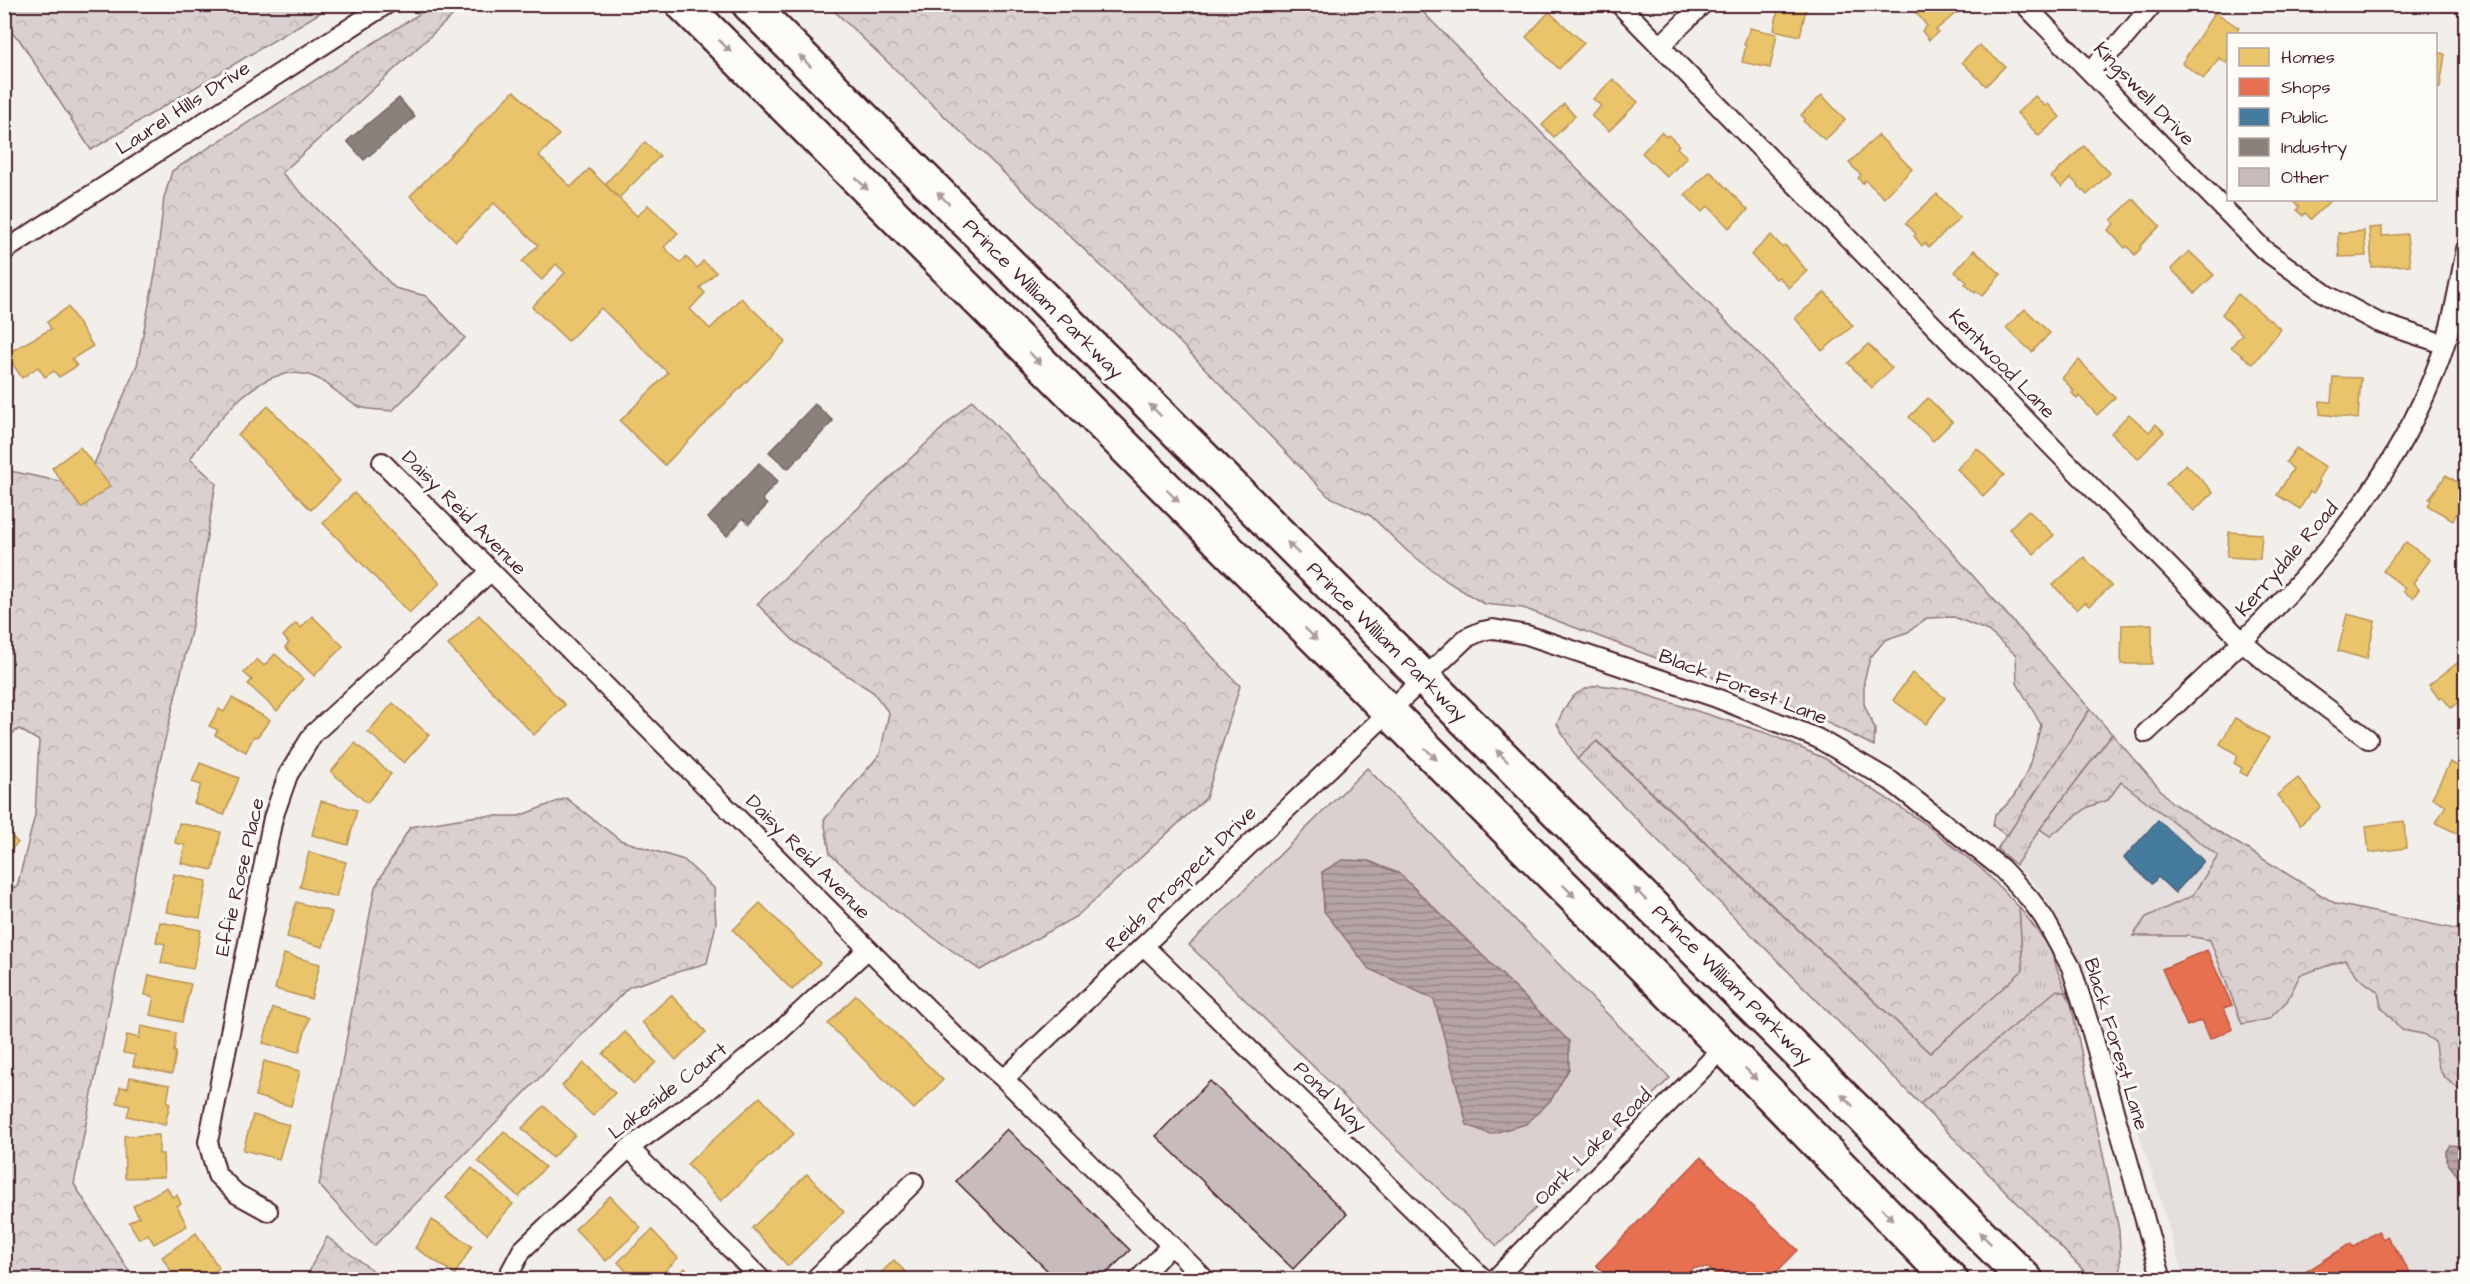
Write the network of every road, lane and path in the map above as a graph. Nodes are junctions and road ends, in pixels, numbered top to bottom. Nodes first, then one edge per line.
1 (387, 4) edge
2 (683, 4) edge
3 (748, 4) edge
4 (1618, 4) edge
5 (1703, 4) edge
6 (2024, 4) edge
7 (2153, 4) edge
8 (1659, 46) junction
9 (2090, 70) junction
10 (2466, 249) edge
11 (4, 251) edge
12 (2444, 344) junction
13 (382, 462) dead end
14 (491, 571) junction
15 (2243, 642) junction
16 (1424, 678) junction
17 (1389, 712) junction
18 (2146, 733) dead end
19 (2368, 740) dead end
20 (1144, 946) junction
21 (868, 949) junction
22 (1724, 1047) junction
23 (1004, 1079) junction
24 (629, 1148) junction
25 (914, 1182) dead end
26 (268, 1211) dead end
27 (1171, 1245) junction
28 (1194, 1276) edge
29 (2159, 1276) edge
30 (506, 1280) edge
31 (762, 1280) edge
32 (814, 1280) edge
33 (1138, 1280) edge
34 (1485, 1280) edge
35 (1494, 1280) edge
36 (1951, 1280) edge
37 (2026, 1280) edge

1 - 11 street, Laurel Hills Drive
2 -> 17 highway
16 -> 3 highway, Prince William Parkway
4 - 8 street, Kentwood Lane
5 - 8 street
6 - 9 street, Kingswell Drive
7 - 9 street
8 - 15 street, Kentwood Lane
9 - 12 street, Kingswell Drive
10 - 12 street, Kerrydale Road
12 - 15 street, Kerrydale Road
13 - 14 street, Daisy Reid Avenue
14 - 21 street, Daisy Reid Avenue
14 - 26 street, Effie Rose Place
15 - 18 street, Kerrydale Road
15 - 19 street, Kentwood Lane
16 - 17 street, Black Forest Lane
16 - 29 street, Black Forest Lane
37 -> 16 highway, Prince William Parkway
17 - 20 street, Reids Prospect Drive
17 -> 22 highway
20 - 23 street, Reids Prospect Drive
20 - 34 street, Pond Way
21 - 23 street, Daisy Reid Avenue
21 - 24 street, Lakeside Court
22 - 35 street, Oark Lake Road
22 -> 36 highway
23 - 27 street, Daisy Reid Avenue
24 - 30 street, Lakeside Court
24 - 31 street
25 - 32 street
27 - 28 street, Daisy Reid Avenue
27 - 33 street

